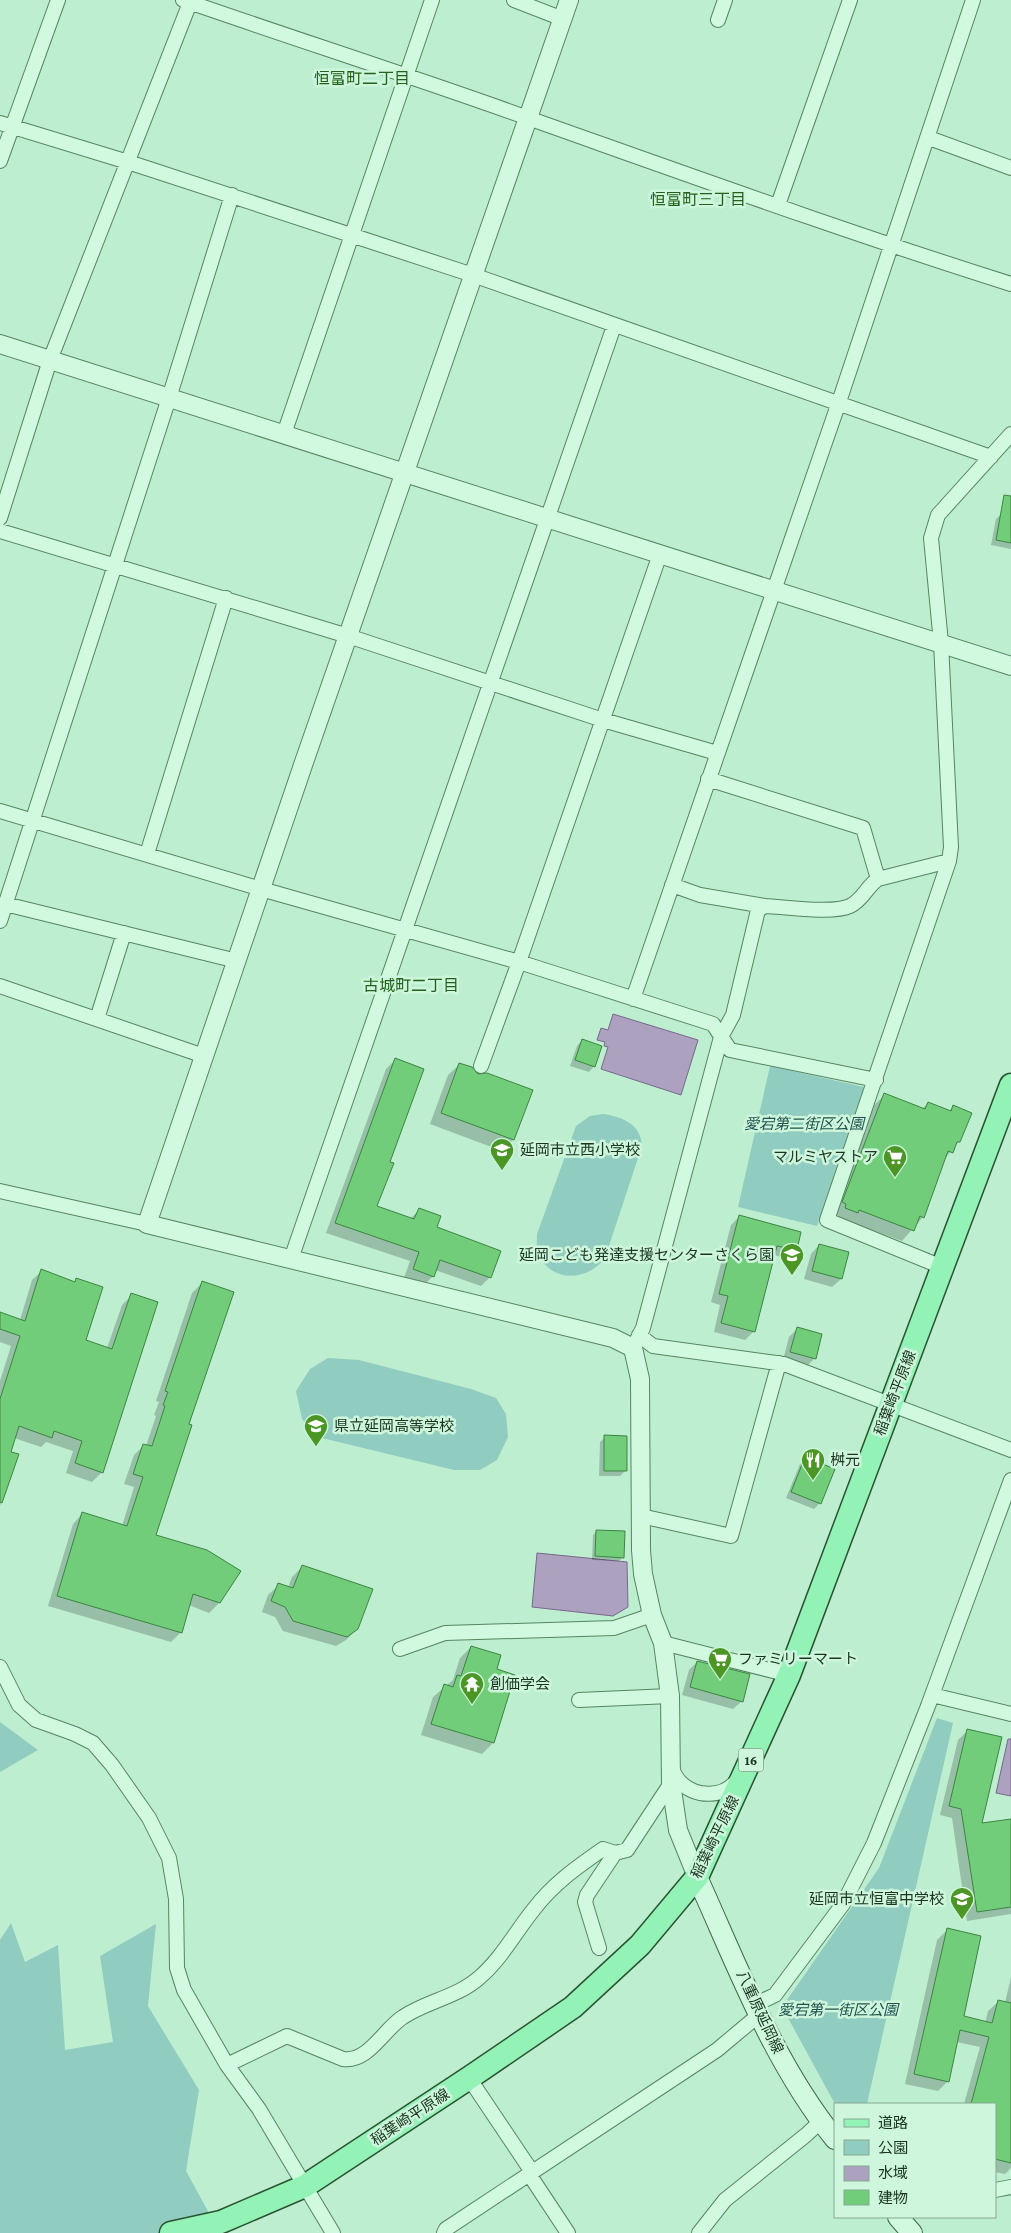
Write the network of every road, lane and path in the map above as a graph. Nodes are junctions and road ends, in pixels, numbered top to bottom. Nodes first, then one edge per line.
1 (58, 0) edge
2 (432, 0) edge
3 (514, 0) edge
4 (569, 0) edge
5 (724, 0) edge
6 (850, 0) edge
7 (973, 0) edge
8 (188, 1) edge
9 (563, 19) junction
10 (718, 20) dead end
11 (406, 76) junction
12 (527, 118) junction
13 (6, 125) edge
14 (929, 138) junction
15 (0, 161) edge
16 (128, 162) junction
17 (1011, 168) edge
18 (232, 195) junction
19 (778, 205) junction
20 (352, 236) junction
21 (890, 246) junction
22 (473, 275) junction
23 (1011, 284) edge
24 (614, 326) junction
25 (0, 344) edge
26 (50, 360) junction
27 (169, 398) junction
28 (838, 402) junction
29 (284, 434) junction
30 (1011, 434) edge
31 (991, 457) junction
32 (405, 473) junction
33 (0, 518) edge
34 (548, 519) junction
35 (0, 531) edge
36 (660, 554) junction
37 (115, 565) junction
38 (774, 590) junction
39 (226, 598) junction
40 (348, 636) junction
41 (941, 643) junction
42 (1011, 666) edge
43 (491, 682) junction
44 (603, 720) junction
45 (717, 754) junction
46 (708, 779) junction
47 (0, 811) edge
48 (32, 820) junction
49 (147, 854) junction
50 (949, 862) junction
51 (878, 879) junction
52 (672, 885) junction
53 (261, 889) junction
54 (5, 904) junction
55 (765, 906) junction
56 (0, 921) edge
57 (406, 929) junction
58 (124, 933) junction
59 (237, 960) junction
60 (519, 962) junction
61 (0, 986) edge
62 (633, 999) junction
63 (97, 1020) junction
64 (722, 1038) junction
65 (204, 1056) junction
66 (481, 1066) dead end
67 (876, 1080) junction
68 (1011, 1085) edge
69 (1005, 1115) edge
70 (0, 1192) edge
71 (147, 1224) junction
72 (291, 1259) junction
73 (942, 1268) junction
74 (636, 1342) junction
75 (779, 1363) junction
76 (891, 1404) junction
77 (1011, 1450) edge
78 (1011, 1480) edge
79 (641, 1516) junction
80 (652, 1615) junction
81 (663, 1642) junction
82 (400, 1649) dead end
83 (0, 1667) edge
84 (788, 1675) junction
85 (932, 1695) junction
86 (670, 1696) junction
87 (579, 1700) dead end
88 (1011, 1714) edge
89 (748, 1766) junction
90 (671, 1776) junction
91 (614, 1853) junction
92 (697, 1878) junction
93 (599, 1948) dead end
94 (758, 2009) junction
95 (227, 2065) junction
96 (470, 2078) junction
97 (821, 2121) junction
98 (834, 2138) edge
99 (531, 2173) junction
100 (305, 2186) junction
101 (1011, 2187) edge
102 (996, 2190) edge
103 (899, 2218) edge
104 (171, 2233) edge
105 (333, 2233) edge
106 (444, 2233) edge
107 (568, 2233) edge
108 (699, 2233) edge
109 (912, 2233) edge

1 - 13 street
2 - 11 street
3 - 9 street
4 - 9 street
5 - 10 street
6 - 19 street
7 - 14 street
8 - 11 street
8 - 16 street
9 - 12 street
11 - 12 street
11 - 20 street
12 - 19 street
12 - 22 street
13 - 15 street
13 - 16 street
14 - 17 street
14 - 21 street
16 - 18 street
16 - 26 street
18 - 20 street
18 - 27 street
19 - 21 street
20 - 22 street
20 - 29 street
21 - 23 street
21 - 28 street
22 - 24 street
22 - 32 street
24 - 28 street
24 - 34 street
25 - 26 street
26 - 27 street
26 - 33 street
27 - 29 street
27 - 37 street
28 - 31 street
28 - 38 street
29 - 32 street
30 - 31 street
31 - 41 street
32 - 34 street
32 - 40 street
34 - 36 street
34 - 43 street
35 - 37 street
36 - 38 street
36 - 44 street
37 - 39 street
37 - 48 street
38 - 41 street
38 - 45 street
39 - 40 street
39 - 49 street
40 - 43 street
40 - 53 street
41 - 42 street
41 - 50 street
43 - 44 street
43 - 57 street
44 - 45 street
44 - 60 street
45 - 46 street
46 - 51 street
46 - 52 street
47 - 48 street
48 - 49 street
48 - 54 street
49 - 53 street
50 - 51 street
50 - 67 street
51 - 55 street
52 - 55 street
52 - 62 street
53 - 57 street
53 - 59 street
54 - 56 street
54 - 58 street
55 - 64 street
57 - 60 street
57 - 72 street
58 - 59 street
58 - 63 street
59 - 65 street
60 - 62 street
60 - 66 street
61 - 63 street
62 - 64 street
63 - 65 street
64 - 67 street
64 - 74 street
65 - 71 street
67 - 73 street
68 - 69 main road, 稲葉崎平原線 / 16
69 - 73 main road, 稲葉崎平原線 / 16
70 - 71 street
71 - 72 street
72 - 74 street
73 - 76 main road, 稲葉崎平原線 / 16
74 - 75 street
74 - 79 street
75 - 76 street
75 - 79 street
76 - 77 street
76 - 84 main road, 稲葉崎平原線 / 16
78 - 85 street
79 - 80 street
80 - 81 street
80 - 82 street
81 - 84 street
81 - 86 street
83 - 95 street
84 - 89 main road, 稲葉崎平原線 / 16
85 - 88 street
85 - 94 street
86 - 87 street
86 - 90 street
89 - 90 street
89 - 92 main road, 稲葉崎平原線 / 16
90 - 91 street
90 - 92 street
91 - 93 street
91 - 95 street
92 - 94 main road, 八重原延岡線
92 - 96 main road, 稲葉崎平原線 / 16
94 - 97 main road, 八重原延岡線
94 - 99 street
95 - 100 street
96 - 99 street
96 - 100 main road, 稲葉崎平原線 / 16
97 - 98 main road, 八重原延岡線
97 - 108 street
99 - 106 street
99 - 107 street
100 - 104 main road, 稲葉崎平原線 / 16
100 - 105 street
101 - 102 street
103 - 109 main road

